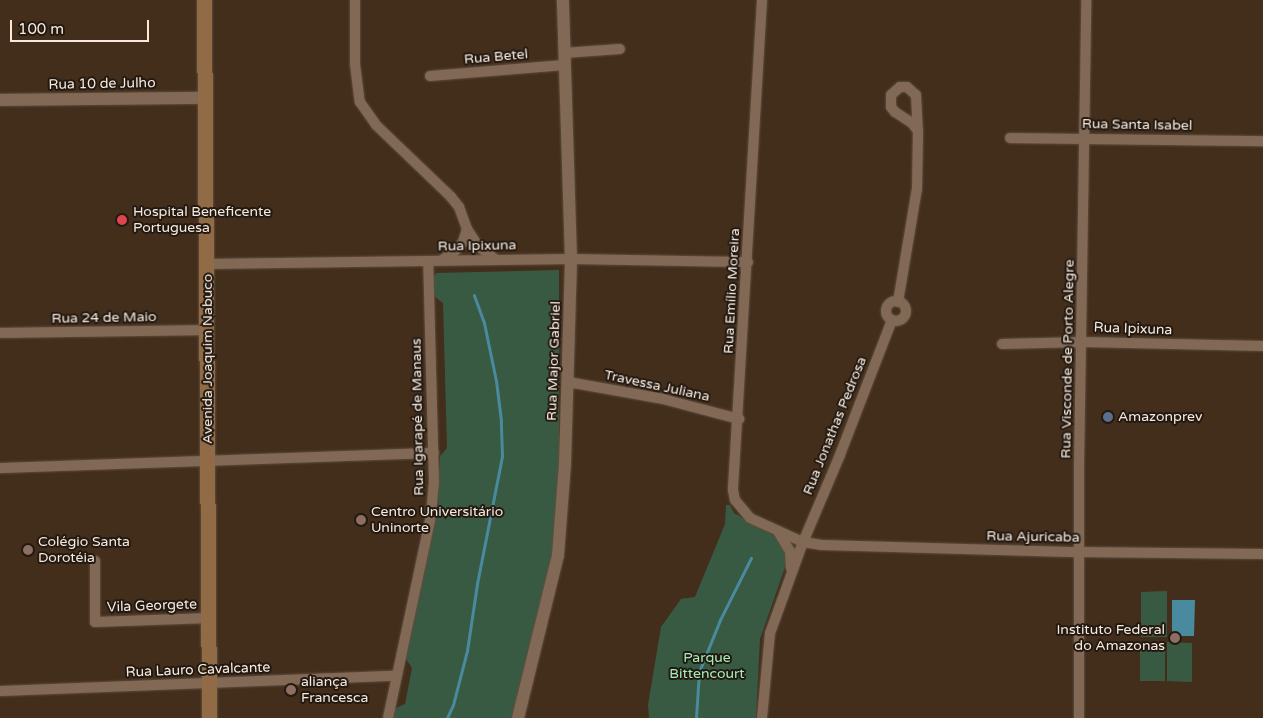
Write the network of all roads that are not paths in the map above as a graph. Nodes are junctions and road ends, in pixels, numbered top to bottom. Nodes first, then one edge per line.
1 (204, 0) edge
2 (355, 0) edge
3 (563, 0) edge
4 (762, 0) edge
5 (1086, 0) edge
6 (620, 49) dead end
7 (564, 59) junction
8 (430, 76) dead end
9 (204, 98) junction
10 (0, 100) edge
11 (918, 131) dead end
12 (1084, 137) junction
13 (1010, 138) dead end
14 (1263, 141) edge
15 (467, 229) junction
16 (495, 259) junction
17 (571, 259) junction
18 (442, 260) junction
19 (428, 261) junction
20 (748, 262) junction
21 (207, 264) junction
22 (208, 330) junction
23 (0, 333) edge
24 (1083, 342) junction
25 (1002, 344) dead end
26 (1263, 346) edge
27 (568, 382) junction
28 (739, 419) junction
29 (434, 453) junction
30 (208, 461) junction
31 (0, 468) edge
32 (778, 531) junction
33 (802, 543) junction
34 (1079, 552) junction
35 (1263, 554) edge
36 (95, 561) dead end
37 (791, 574) junction
38 (210, 618) junction
39 (396, 676) junction
40 (210, 683) junction
41 (0, 691) edge
42 (210, 718) edge
43 (388, 718) edge
44 (518, 718) edge
45 (762, 718) edge
46 (1078, 718) edge

1 - 9 main road, Avenida Joaquim Nabuco
2 - 15 street
3 - 7 street, Rua Major Gabriel
4 - 20 street, Rua Emílio Moreira
5 - 12 street, Rua Visconde de Porto Alegre
6 - 7 street, Rua Betel
7 - 8 street, Rua Betel
7 - 17 street, Rua Major Gabriel
9 - 10 street, Rua 10 de Julho
9 - 21 main road, Avenida Joaquim Nabuco
11 - 33 street, Rua Jonathas Pedrosa
12 - 13 street, Rua Santa Isabel
12 - 14 street, Rua Santa Isabel
12 - 24 street, Rua Visconde de Porto Alegre
15 - 16 street
15 - 18 street
16 - 17 street, Rua Ipixuna
16 - 18 street, Rua Ipixuna
17 - 20 street, Rua Ipixuna
17 - 27 street, Rua Major Gabriel
18 - 19 street, Rua Ipixuna
19 - 21 street, Rua Ipixuna
19 - 29 street, Rua Igarapé de Manaus
20 - 28 street, Rua Emílio Moreira
21 - 22 main road, Avenida Joaquim Nabuco
22 - 23 street, Rua 24 de Maio
22 - 30 main road, Avenida Joaquim Nabuco
24 - 25 street, Rua Ipixuna
24 - 26 street, Rua Ipixuna
24 - 34 street, Rua Visconde de Porto Alegre
27 - 28 street, Travessa Juliana
27 - 44 street, Rua Major Gabriel
28 - 32 street, Rua Emílio Moreira
29 - 30 street
29 - 39 street, Rua Igarapé de Manaus
30 - 31 street
30 - 38 main road, Avenida Joaquim Nabuco
32 - 33 street, Rua Emílio Moreira
32 - 37 street, Rua Jonathas Pedrosa
33 - 34 street, Rua Ajuricaba
33 - 37 street, Rua Jonathas Pedrosa
34 - 35 street, Rua Ajuricaba
34 - 46 street, Rua Visconde de Porto Alegre
36 - 38 street, Vila Georgete
37 - 45 street, Rua Jonathas Pedrosa
38 - 40 main road, Avenida Joaquim Nabuco
39 - 40 street, Rua Lauro Cavalcante
39 - 43 street, Rua Igarapé de Manaus
40 - 41 street, Rua Lauro Cavalcante
40 - 42 main road, Avenida Joaquim Nabuco

